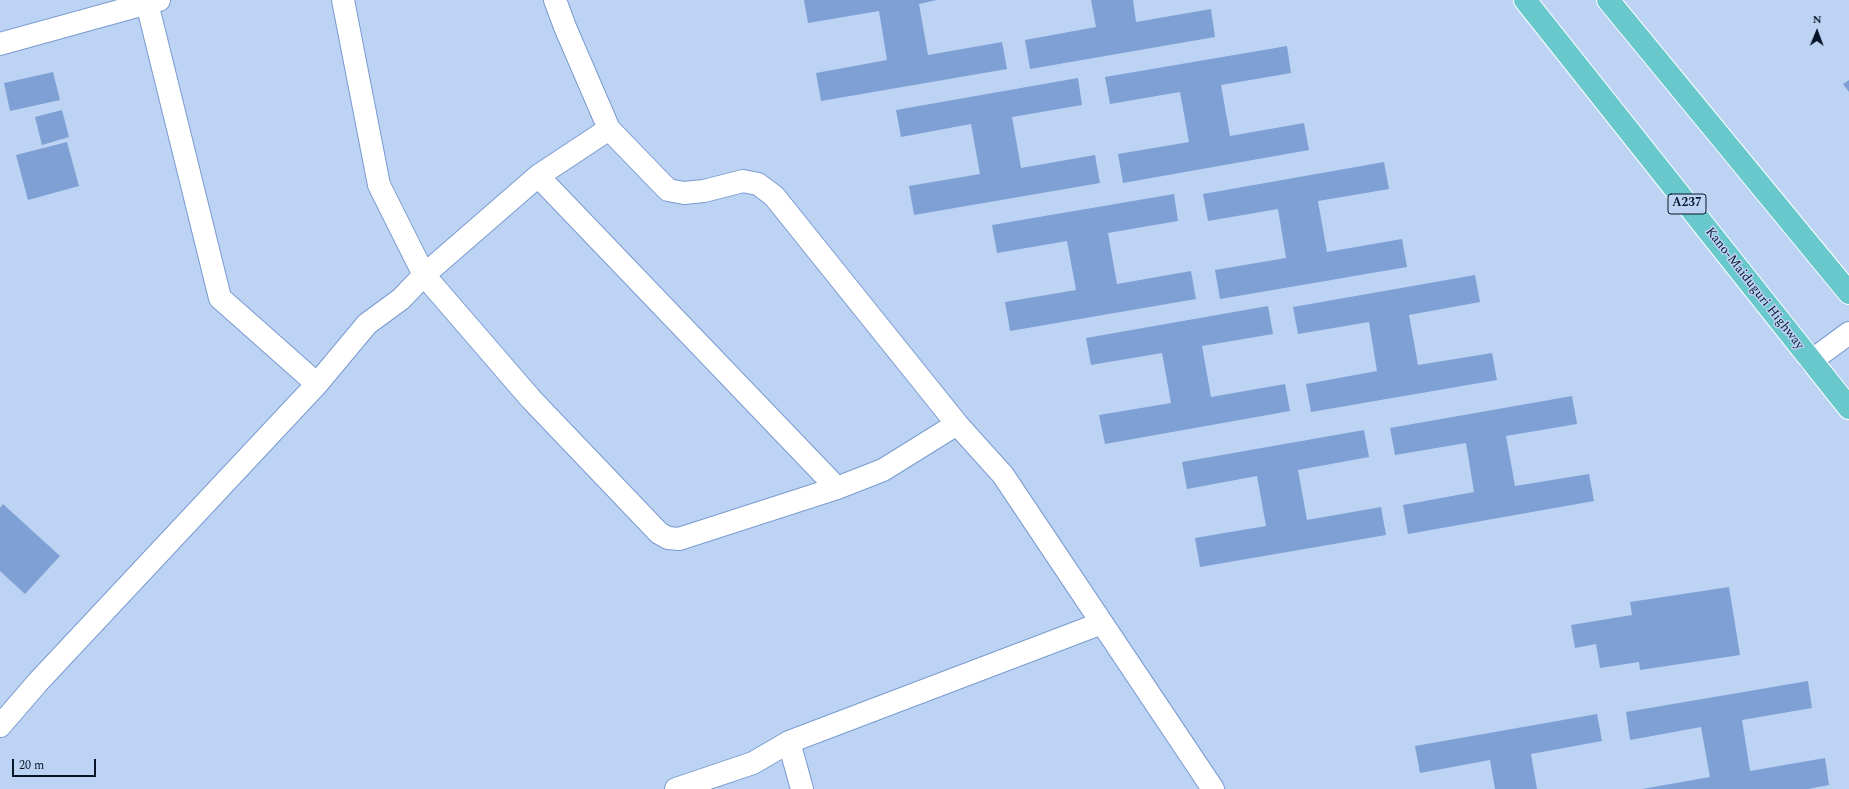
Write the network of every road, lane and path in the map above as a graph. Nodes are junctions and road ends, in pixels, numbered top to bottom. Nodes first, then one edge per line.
1 (343, 0) edge
2 (556, 0) edge
3 (1525, 0) edge
4 (1608, 0) edge
5 (153, 2) edge
6 (0, 44) edge
7 (609, 129) junction
8 (538, 176) junction
9 (424, 275) junction
10 (1849, 293) edge
11 (1849, 333) edge
12 (1811, 362) junction
13 (317, 384) junction
14 (1849, 408) edge
15 (957, 424) junction
16 (837, 488) junction
17 (1102, 623) junction
18 (0, 726) edge
19 (789, 742) junction
20 (676, 789) edge
21 (802, 789) edge
22 (1213, 789) edge

1 - 9 street
2 - 7 street
3 - 12 highway, Kano-Maiduguri Highway / A237
4 - 10 highway
5 - 6 street
5 - 13 street
7 - 8 street
7 - 15 street
8 - 9 street
8 - 16 street
9 - 13 street
9 - 16 street
11 - 12 street
12 - 14 highway, Kano-Maiduguri Highway / A237
13 - 18 street
15 - 16 street
15 - 17 street
17 - 19 street
17 - 22 street
19 - 20 street
19 - 21 street

